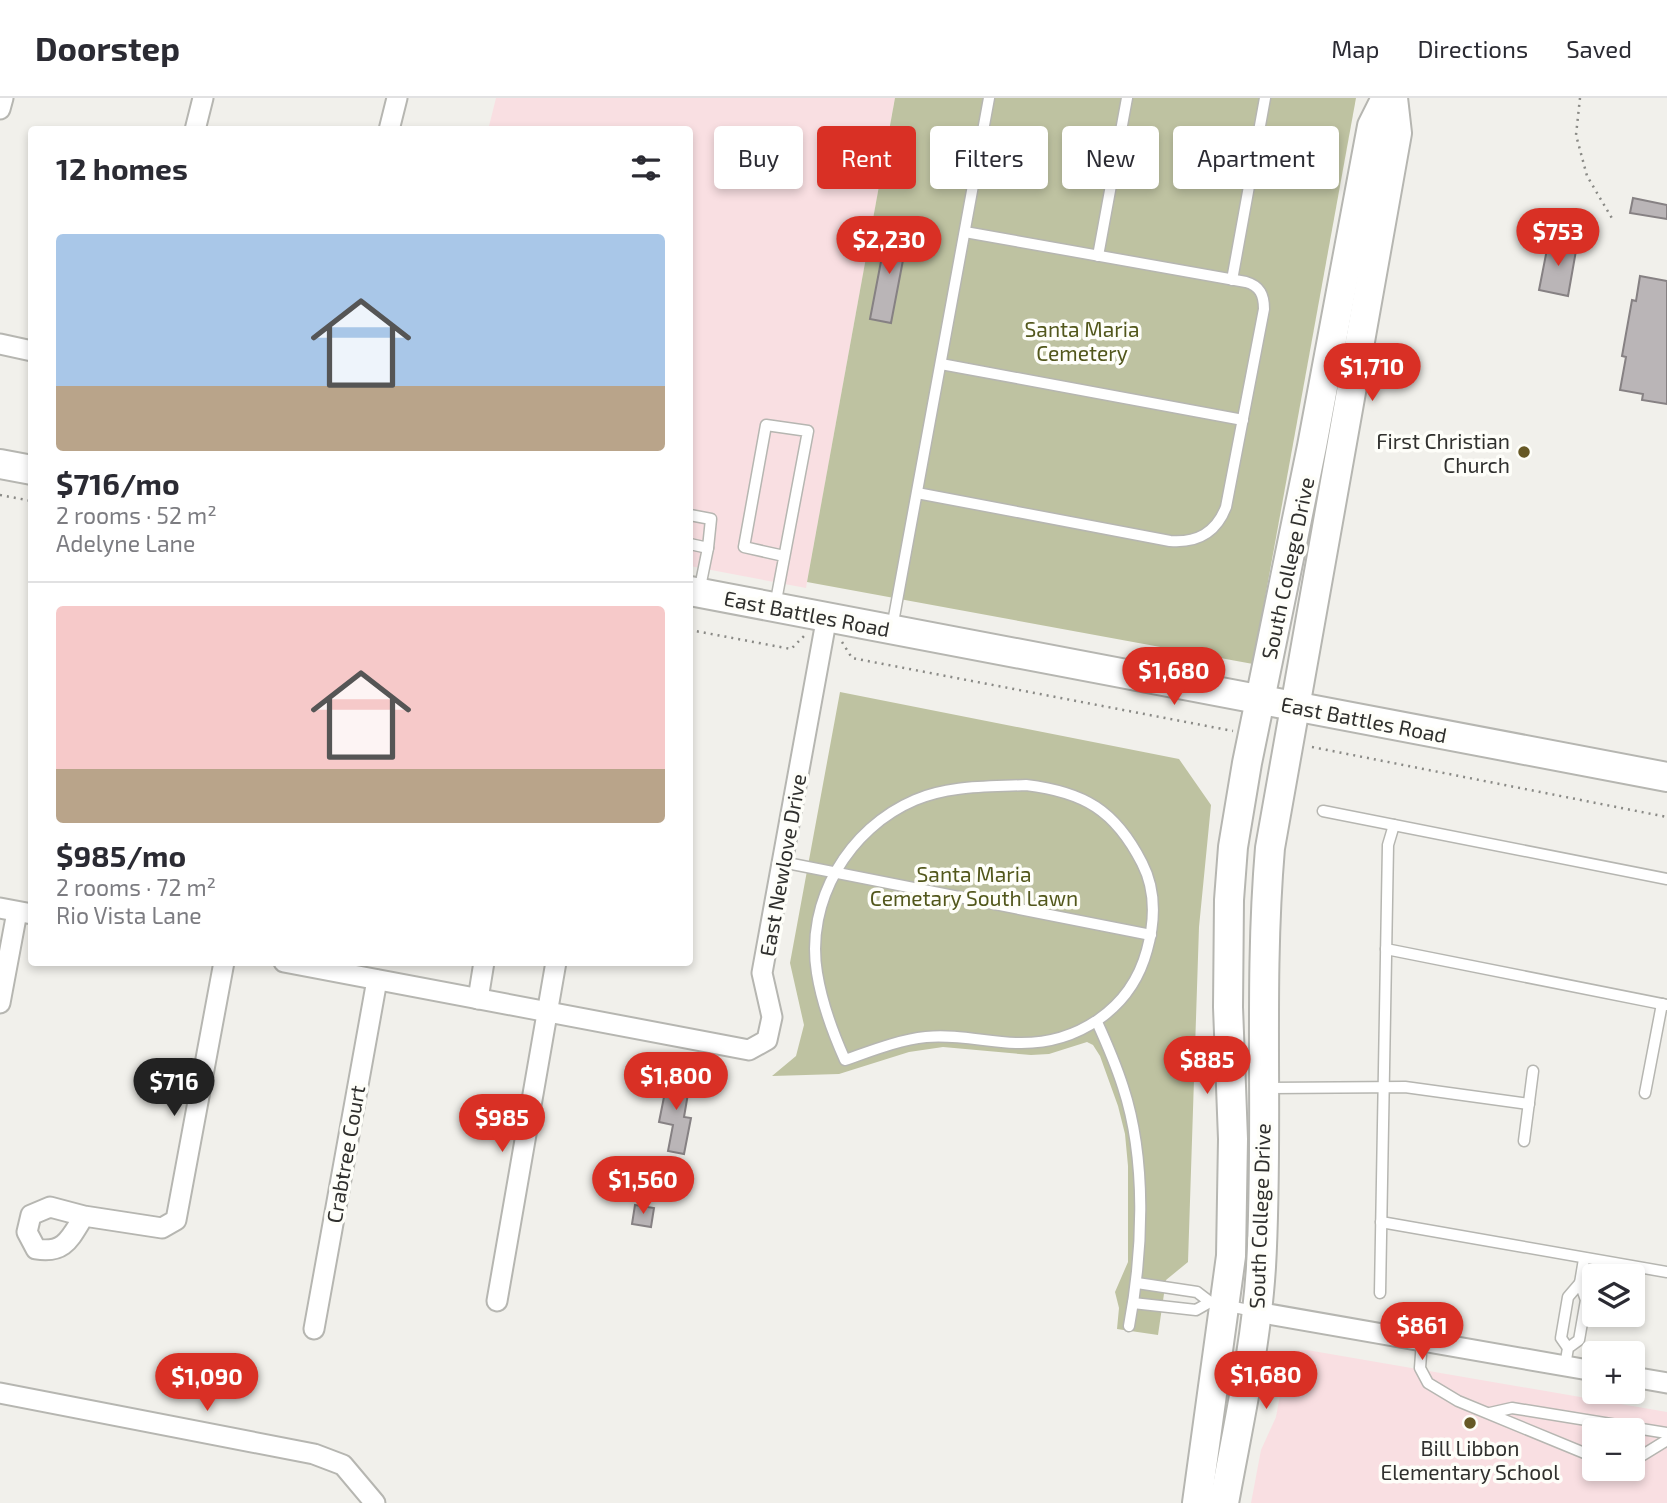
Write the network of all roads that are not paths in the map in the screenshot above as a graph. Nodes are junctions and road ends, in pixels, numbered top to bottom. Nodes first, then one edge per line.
1 (3, 98) edge
2 (203, 98) edge
3 (397, 98) edge
4 (989, 98) edge
5 (1127, 98) edge
6 (1265, 98) edge
7 (1386, 98) edge
8 (1393, 98) edge
9 (0, 109) edge
10 (196, 126) edge
11 (391, 126) edge
12 (965, 232) junction
13 (1098, 256) junction
14 (1232, 280) junction
15 (0, 344) edge
16 (28, 350) edge
17 (941, 364) junction
18 (1242, 420) junction
19 (0, 464) edge
20 (28, 469) edge
21 (917, 493) junction
22 (693, 516) edge
23 (693, 545) edge
24 (708, 548) junction
25 (784, 556) junction
26 (694, 592) edge
27 (775, 607) junction
28 (827, 616) junction
29 (892, 629) junction
30 (1260, 699) junction
31 (1296, 706) junction
32 (1667, 777) edge
33 (1323, 811) dead end
34 (1394, 825) junction
35 (782, 862) junction
36 (834, 873) junction
37 (1667, 879) edge
38 (16, 911) edge
39 (1151, 935) junction
40 (1386, 949) junction
41 (223, 966) edge
42 (318, 966) edge
43 (483, 966) edge
44 (555, 966) edge
45 (377, 980) junction
46 (478, 999) junction
47 (0, 1003) edge
48 (1665, 1004) edge
49 (548, 1013) junction
50 (1097, 1023) junction
51 (1533, 1071) dead end
52 (1263, 1087) junction
53 (1383, 1088) junction
54 (1645, 1093) dead end
55 (1528, 1104) junction
56 (1524, 1141) dead end
57 (84, 1216) dead end
58 (1381, 1222) junction
59 (1584, 1259) junction
60 (1667, 1272) edge
61 (1137, 1283) junction
62 (1580, 1283) junction
63 (1380, 1293) dead end
64 (497, 1301) dead end
65 (1133, 1303) junction
66 (1218, 1304) junction
67 (1257, 1312) junction
68 (1129, 1326) dead end
69 (314, 1329) dead end
70 (1422, 1341) junction
71 (1566, 1357) junction
72 (1582, 1365) edge
73 (1645, 1379) edge
74 (1667, 1383) edge
75 (0, 1393) edge
76 (1489, 1413) junction
77 (1667, 1433) edge
78 (1667, 1440) edge
79 (1582, 1452) edge
80 (1645, 1454) edge
81 (375, 1503) edge
82 (1198, 1503) edge
83 (1224, 1503) edge

1 - 9 street
2 - 10 street
3 - 11 street
4 - 12 lane
5 - 13 lane
6 - 14 lane
7 - 30 street, South College Drive
8 - 31 street, South College Drive
12 - 13 lane
12 - 17 lane
13 - 14 lane
14 - 18 lane
15 - 16 street
17 - 18 lane
17 - 21 lane
18 - 21 lane
19 - 20 street
21 - 29 lane
22 - 24 lane
23 - 24 lane
24 - 26 lane
25 - 25 lane
25 - 27 lane
26 - 27 street, East Battles Road
27 - 28 street, East Battles Road
28 - 29 street, East Battles Road
28 - 35 street, East Newlove Drive
29 - 30 street, East Battles Road
30 - 31 street, East Battles Road
30 - 66 street, South College Drive
31 - 32 street, East Battles Road
31 - 52 street, South College Drive
33 - 34 lane
34 - 37 lane
34 - 40 lane
35 - 36 lane
35 - 49 street, East Newlove Drive
36 - 39 lane
36 - 39 lane
36 - 50 lane
38 - 47 street
39 - 50 lane
40 - 48 lane
40 - 53 lane
41 - 57 street
42 - 45 street, East Newlove Drive
43 - 46 street
44 - 49 street
45 - 46 street, East Newlove Drive
45 - 69 street, Crabtree Court
46 - 49 street, East Newlove Drive
48 - 54 lane
49 - 64 street
50 - 61 lane
51 - 55 lane
52 - 53 lane
52 - 67 street, South College Drive
53 - 55 lane
53 - 58 lane
55 - 56 lane
58 - 59 lane
58 - 63 lane
59 - 60 lane
59 - 62 lane
61 - 65 lane
61 - 66 lane
62 - 71 lane
62 - 71 lane
65 - 66 lane
65 - 68 lane
66 - 67 lane
66 - 82 street, South College Drive
67 - 70 street
67 - 83 street, South College Drive
70 - 71 street
70 - 76 lane
71 - 72 street
73 - 74 street
75 - 81 street
76 - 77 lane
76 - 79 lane
78 - 80 lane

